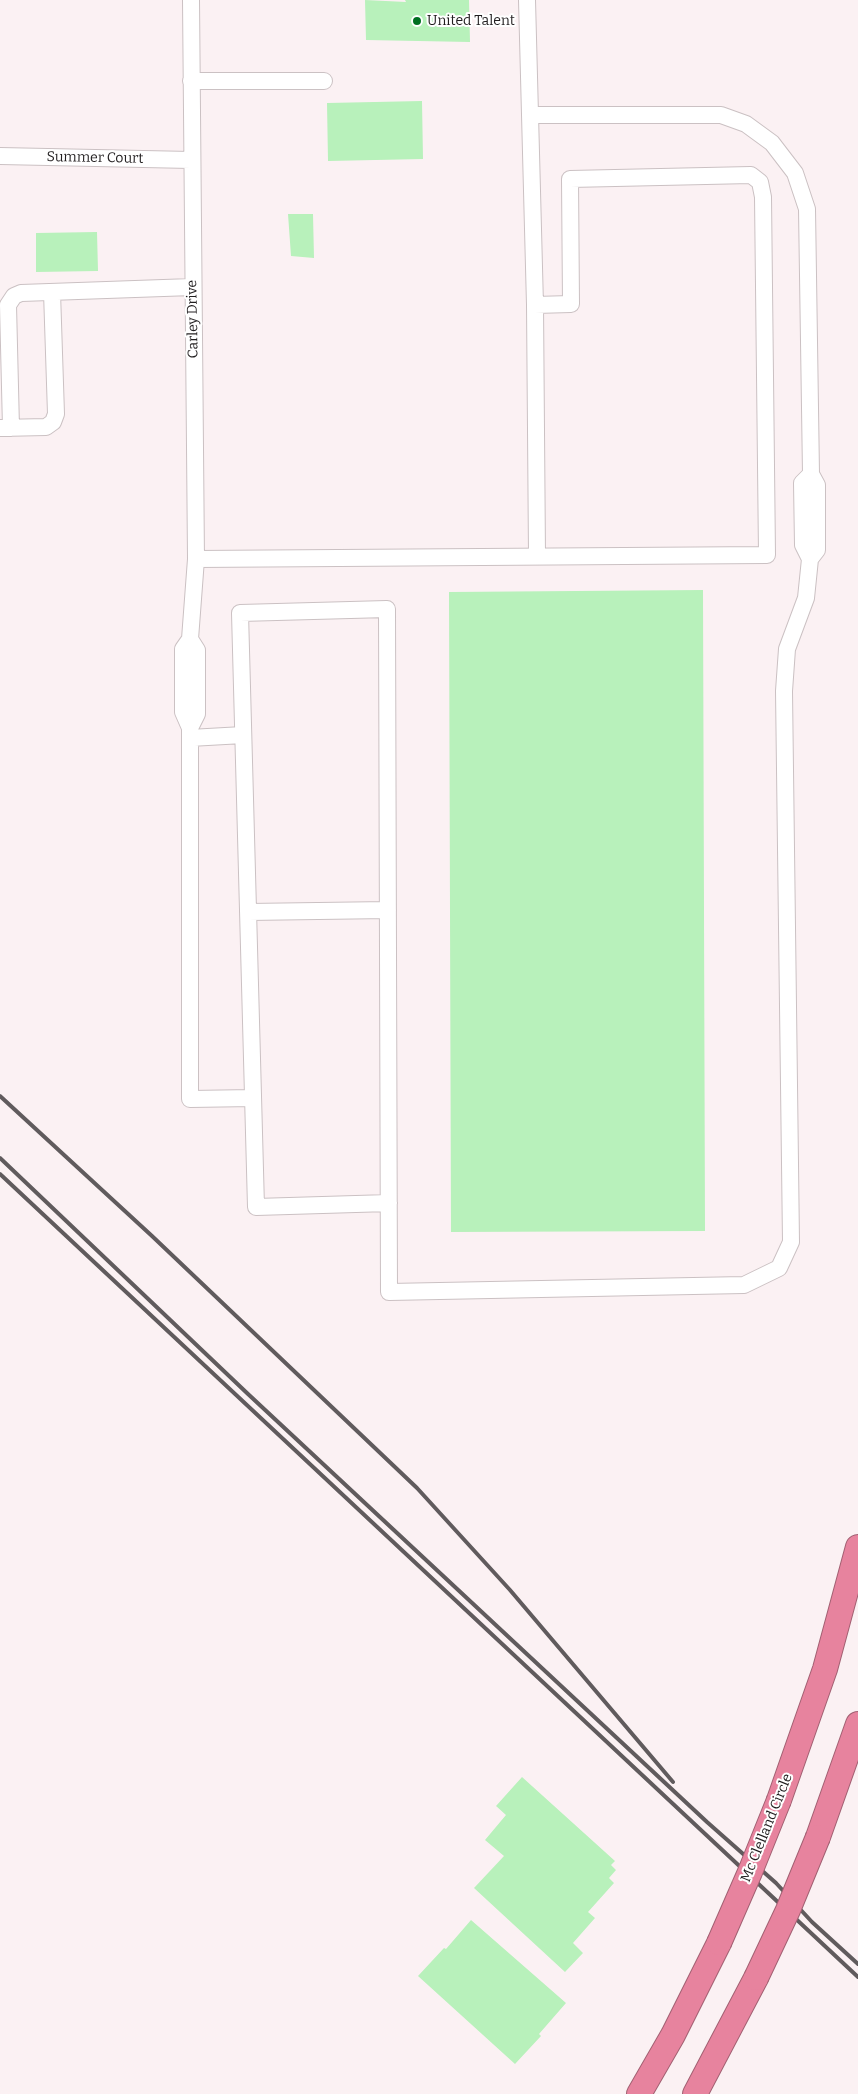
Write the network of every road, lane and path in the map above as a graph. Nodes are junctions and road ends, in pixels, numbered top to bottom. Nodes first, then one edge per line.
1 (191, 0) edge
2 (527, 0) edge
3 (191, 81) junction
4 (324, 81) dead end
5 (530, 115) junction
6 (0, 156) edge
7 (191, 160) junction
8 (192, 287) junction
9 (52, 292) junction
10 (535, 305) junction
11 (5, 428) edge
12 (537, 556) junction
13 (196, 558) junction
14 (190, 733) junction
15 (243, 735) junction
16 (388, 910) junction
17 (248, 912) junction
18 (253, 1098) junction
19 (389, 1203) junction
20 (858, 1547) edge
21 (858, 1724) edge
22 (639, 2094) edge
23 (695, 2094) edge

1 - 3 street, Carley Drive
2 - 5 street
3 - 4 street
3 - 7 street, Carley Drive
5 - 10 street
5 - 19 street
6 - 7 street, Summer Court
7 - 8 street, Carley Drive
8 - 9 street
8 - 13 street, Carley Drive
9 - 11 street
9 - 11 street
10 - 12 street
10 - 12 street
12 - 13 street
13 - 14 street, Carley Drive
14 - 15 street
14 - 18 street, Carley Drive
15 - 16 street
15 - 17 street
16 - 17 street
16 - 19 street
17 - 18 street
18 - 19 street
20 - 22 highway, Mc Clelland Circle, bridge
21 - 23 highway, bridge

